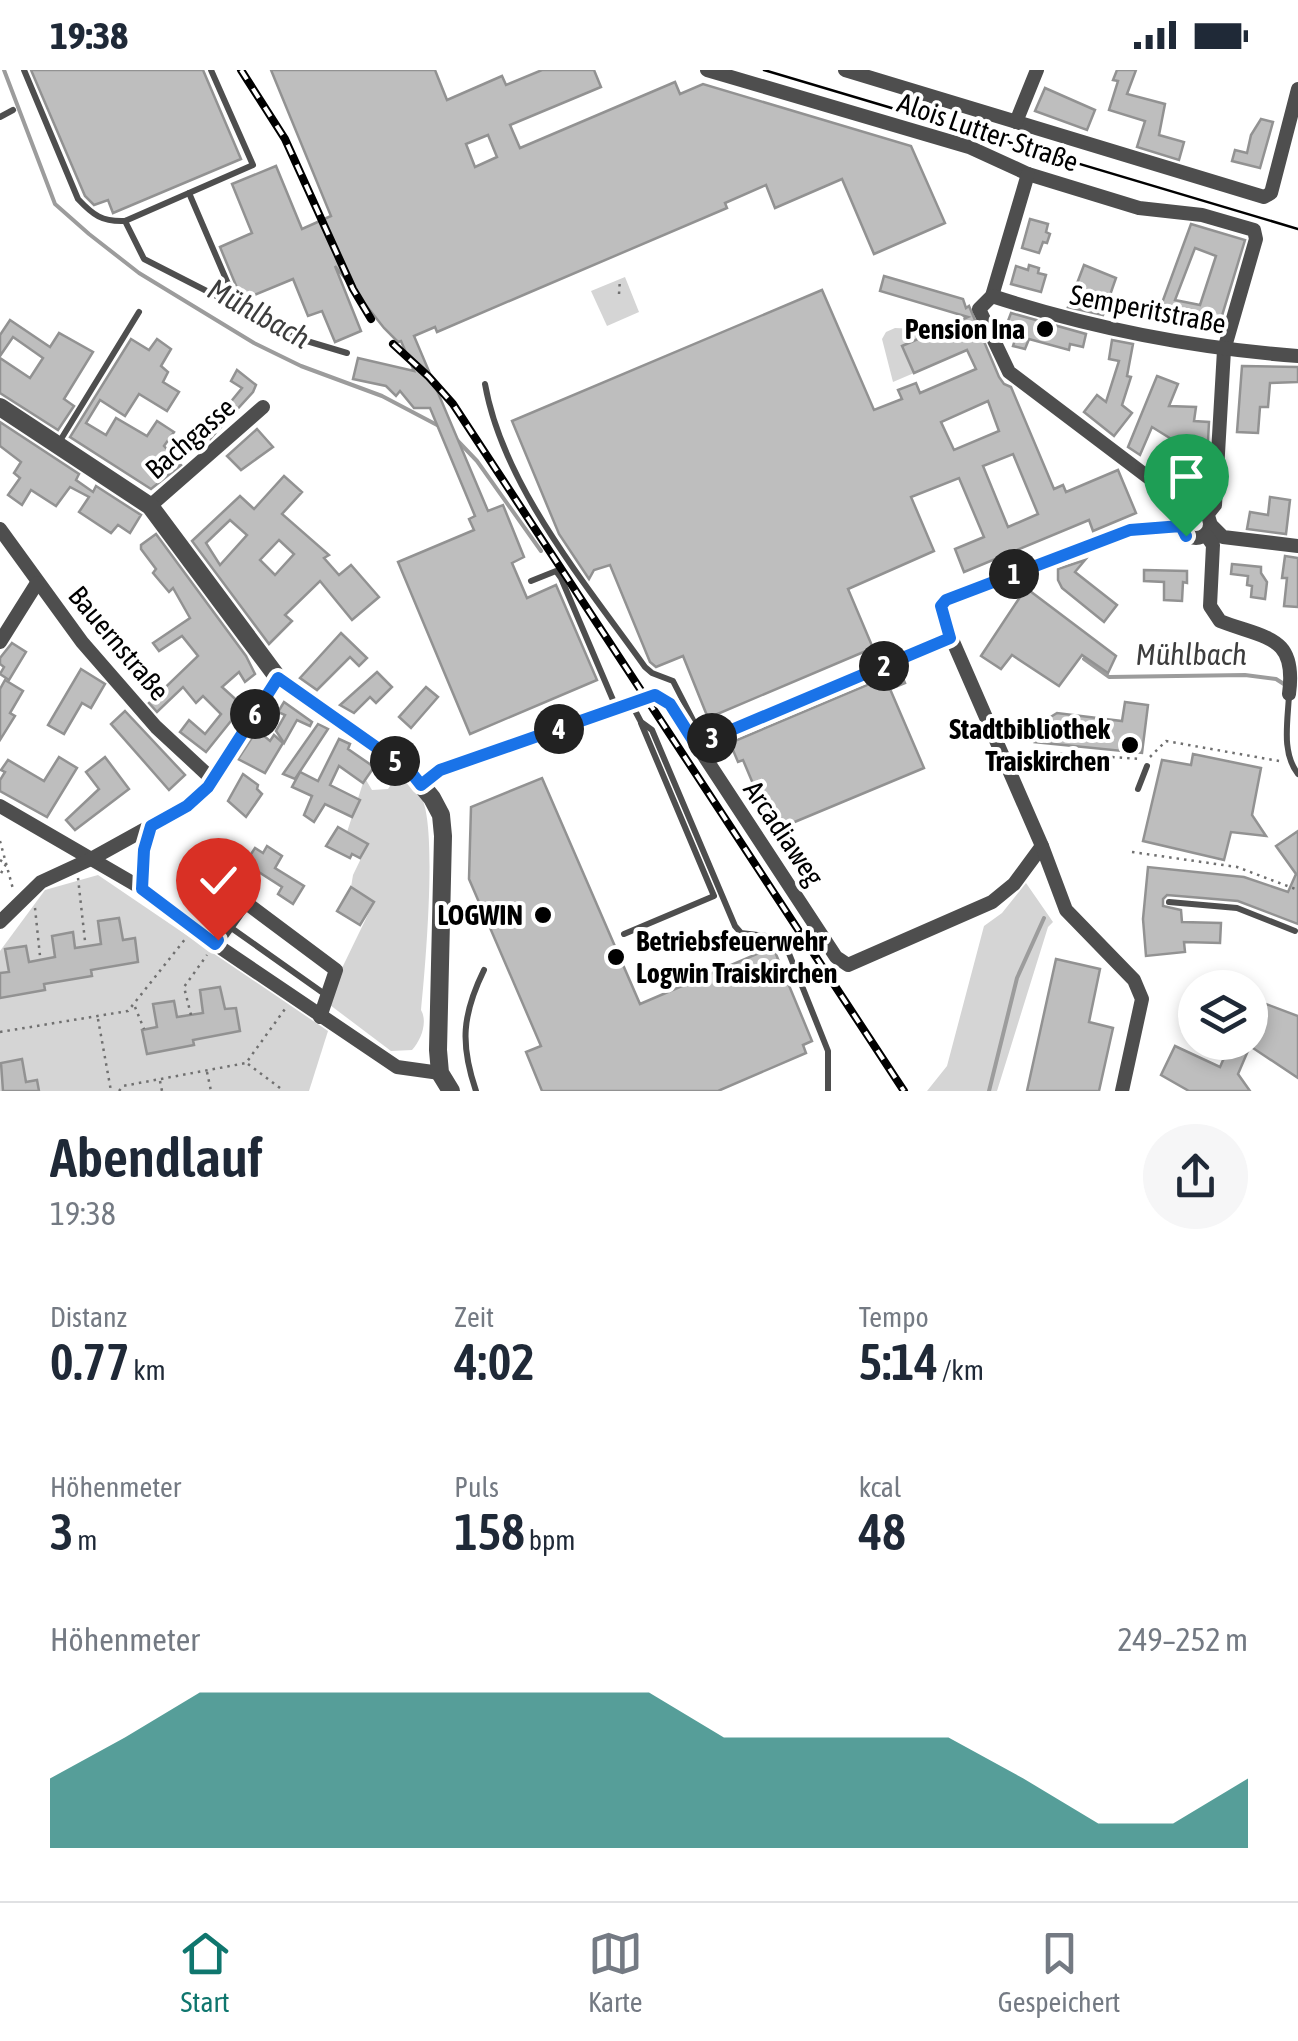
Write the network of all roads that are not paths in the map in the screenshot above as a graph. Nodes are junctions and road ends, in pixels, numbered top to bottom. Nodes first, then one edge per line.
1 (24, 70) edge
2 (211, 70) edge
3 (708, 70) edge
4 (846, 70) edge
5 (1037, 70) edge
6 (1298, 89) edge
7 (13, 110) dead end
8 (0, 117) edge
9 (1016, 122) junction
10 (1028, 174) junction
11 (188, 193) junction
12 (125, 221) junction
13 (992, 296) junction
14 (238, 307) junction
15 (139, 312) dead end
16 (1224, 350) junction
17 (347, 352) dead end
18 (1298, 356) edge
19 (485, 384) dead end
20 (0, 407) edge
21 (262, 407) dead end
22 (58, 445) junction
23 (150, 506) junction
24 (1184, 519) junction
25 (1208, 525) junction
26 (0, 529) edge
27 (1298, 546) edge
28 (532, 581) dead end
29 (37, 583) junction
30 (0, 642) edge
31 (278, 678) junction
32 (1290, 687) joint
33 (624, 706) junction
34 (641, 722) junction
35 (693, 740) junction
36 (1147, 766) dead end
37 (1298, 774) edge
38 (212, 780) junction
39 (421, 785) junction
40 (1138, 789) dead end
41 (0, 806) edge
42 (151, 826) junction
43 (1042, 846) junction
44 (94, 858) junction
45 (142, 889) junction
46 (1169, 902) dead end
47 (0, 922) edge
48 (229, 926) junction
49 (1295, 931) dead end
50 (624, 934) dead end
51 (215, 944) junction
52 (484, 970) dead end
53 (327, 995) junction
54 (320, 1016) junction
55 (440, 1073) junction
56 (451, 1091) edge
57 (476, 1091) edge
58 (828, 1091) edge
59 (1122, 1091) edge

1 - 12 lane
2 - 11 lane
3 - 10 street, Alois Lutter-Straße
4 - 9 street, Alois Lutter-Straße
5 - 9 street
6 - 9 street, Alois Lutter-Straße
7 - 8 lane
10 - 13 street
10 - 16 street, Alois Lutter-Straße
11 - 12 lane
11 - 14 lane
12 - 14 lane
13 - 16 street, Semperitstraße
13 - 24 street
14 - 17 lane
15 - 22 lane
16 - 18 street, Semperitstraße
16 - 25 street
19 - 35 lane
20 - 22 street
21 - 23 street, Bachgasse
22 - 23 street
23 - 31 street
24 - 25 street
24 - 25 street
24 - 43 street
25 - 27 street
25 - 32 street
26 - 29 street, Bauernstraße
28 - 33 lane
29 - 30 street
29 - 38 street, Bauernstraße
31 - 38 street
31 - 39 street
32 - 37 lane
33 - 34 lane
33 - 35 street, Arcadiaweg
33 - 39 street, Arcadiaweg
34 - 50 lane
34 - 58 lane
35 - 43 street, Arcadiaweg
36 - 40 lane
38 - 42 street
39 - 55 street
41 - 44 street
42 - 44 street
42 - 45 street
43 - 59 street
44 - 45 street
44 - 47 street
45 - 51 street
46 - 49 lane
48 - 51 street
48 - 53 lane
48 - 53 street
51 - 54 street
52 - 57 lane
53 - 54 street
54 - 55 street
55 - 56 street

